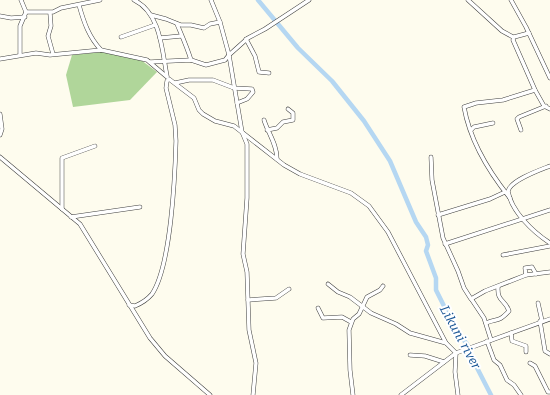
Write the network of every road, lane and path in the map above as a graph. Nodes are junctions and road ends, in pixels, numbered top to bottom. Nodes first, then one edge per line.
1 (21, 0) edge
2 (100, 0) edge
3 (134, 0) edge
4 (210, 0) edge
5 (309, 0) edge
6 (468, 0) edge
7 (511, 0) edge
8 (89, 1) edge
9 (304, 2) edge
10 (79, 5) junction
11 (26, 12) junction
12 (50, 13) junction
13 (150, 14) junction
14 (0, 16) edge
15 (25, 17) junction
16 (220, 22) junction
17 (178, 24) junction
18 (155, 25) junction
19 (529, 33) junction
20 (181, 36) junction
21 (121, 37) dead end
22 (513, 37) junction
23 (160, 38) junction
24 (246, 39) junction
25 (101, 50) junction
26 (54, 54) junction
27 (20, 55) junction
28 (229, 55) junction
29 (0, 59) edge
30 (191, 60) junction
31 (150, 62) junction
32 (165, 62) junction
33 (269, 73) dead end
34 (167, 78) junction
35 (550, 78) edge
36 (175, 83) junction
37 (234, 88) junction
38 (535, 90) junction
39 (237, 103) junction
40 (546, 106) junction
41 (288, 109) dead end
42 (550, 109) edge
43 (0, 114) edge
44 (264, 120) dead end
45 (493, 123) dead end
46 (267, 130) junction
47 (471, 130) junction
48 (521, 130) dead end
49 (242, 132) junction
50 (0, 136) edge
51 (95, 146) dead end
52 (0, 157) edge
53 (431, 157) dead end
54 (277, 159) junction
55 (550, 166) edge
56 (505, 192) junction
57 (510, 198) junction
58 (140, 207) dead end
59 (62, 209) junction
60 (550, 210) edge
61 (438, 215) junction
62 (71, 217) junction
63 (524, 219) junction
64 (445, 244) junction
65 (550, 245) edge
66 (503, 255) dead end
67 (550, 272) edge
68 (536, 274) junction
69 (526, 275) junction
70 (328, 284) dead end
71 (383, 286) dead end
72 (498, 287) junction
73 (289, 289) dead end
74 (248, 300) junction
75 (472, 300) junction
76 (538, 303) dead end
77 (129, 305) junction
78 (363, 307) junction
79 (318, 308) dead end
80 (550, 314) edge
81 (549, 319) edge
82 (541, 321) junction
83 (351, 322) junction
84 (486, 323) junction
85 (511, 333) junction
86 (489, 341) junction
87 (446, 343) junction
88 (526, 352) dead end
89 (456, 353) junction
90 (550, 354) edge
91 (410, 355) dead end
92 (444, 362) junction
93 (530, 363) dead end
94 (550, 392) edge
95 (208, 395) edge
96 (253, 395) edge
97 (353, 395) edge
98 (401, 395) edge
99 (458, 395) edge
100 (521, 395) edge

1 - 11 street
2 - 8 street
3 - 13 street
4 - 16 street
5 - 9 street
6 - 22 street
7 - 19 street
8 - 10 street
9 - 24 street
10 - 12 street
10 - 25 street
11 - 12 street
11 - 15 street
12 - 26 street
13 - 17 street
13 - 18 street
14 - 15 street
15 - 27 street
16 - 17 street
16 - 28 street
17 - 20 street
18 - 21 street
18 - 23 street
19 - 22 street
19 - 35 street
20 - 23 street
20 - 30 street
22 - 38 street
23 - 32 street
24 - 28 street
24 - 33 street
25 - 26 street
25 - 31 street
26 - 27 street
27 - 29 street
28 - 30 street
28 - 37 street
30 - 32 street
31 - 32 street
31 - 34 street
32 - 34 street
34 - 36 street
34 - 77 street
36 - 37 street
36 - 49 street
37 - 39 street
37 - 39 street
38 - 40 street
38 - 47 street
39 - 49 street
40 - 42 street
40 - 48 street
41 - 46 street
43 - 50 street
44 - 46 street
45 - 47 street
46 - 54 street
47 - 56 street
49 - 54 street
49 - 74 street
51 - 59 street
52 - 59 street
53 - 61 street
54 - 87 street
55 - 57 street
56 - 57 street
56 - 61 street
57 - 63 street
58 - 62 street
59 - 62 street
60 - 63 street
61 - 64 street
62 - 77 street
63 - 64 street
63 - 65 street
64 - 75 street
65 - 66 street
67 - 68 street
68 - 69 street
68 - 69 street
69 - 72 street
70 - 78 street
71 - 78 street
72 - 75 street
72 - 84 street
73 - 74 street
74 - 96 street
75 - 84 street
76 - 82 street
77 - 95 street
78 - 83 street
78 - 87 street
79 - 83 street
80 - 81 street
81 - 82 street
82 - 85 street
82 - 90 street
83 - 97 street
84 - 86 street
85 - 86 street
85 - 88 street
86 - 89 street
86 - 100 street
87 - 89 street
89 - 92 street
89 - 99 street
91 - 92 street
92 - 98 street
93 - 94 street

